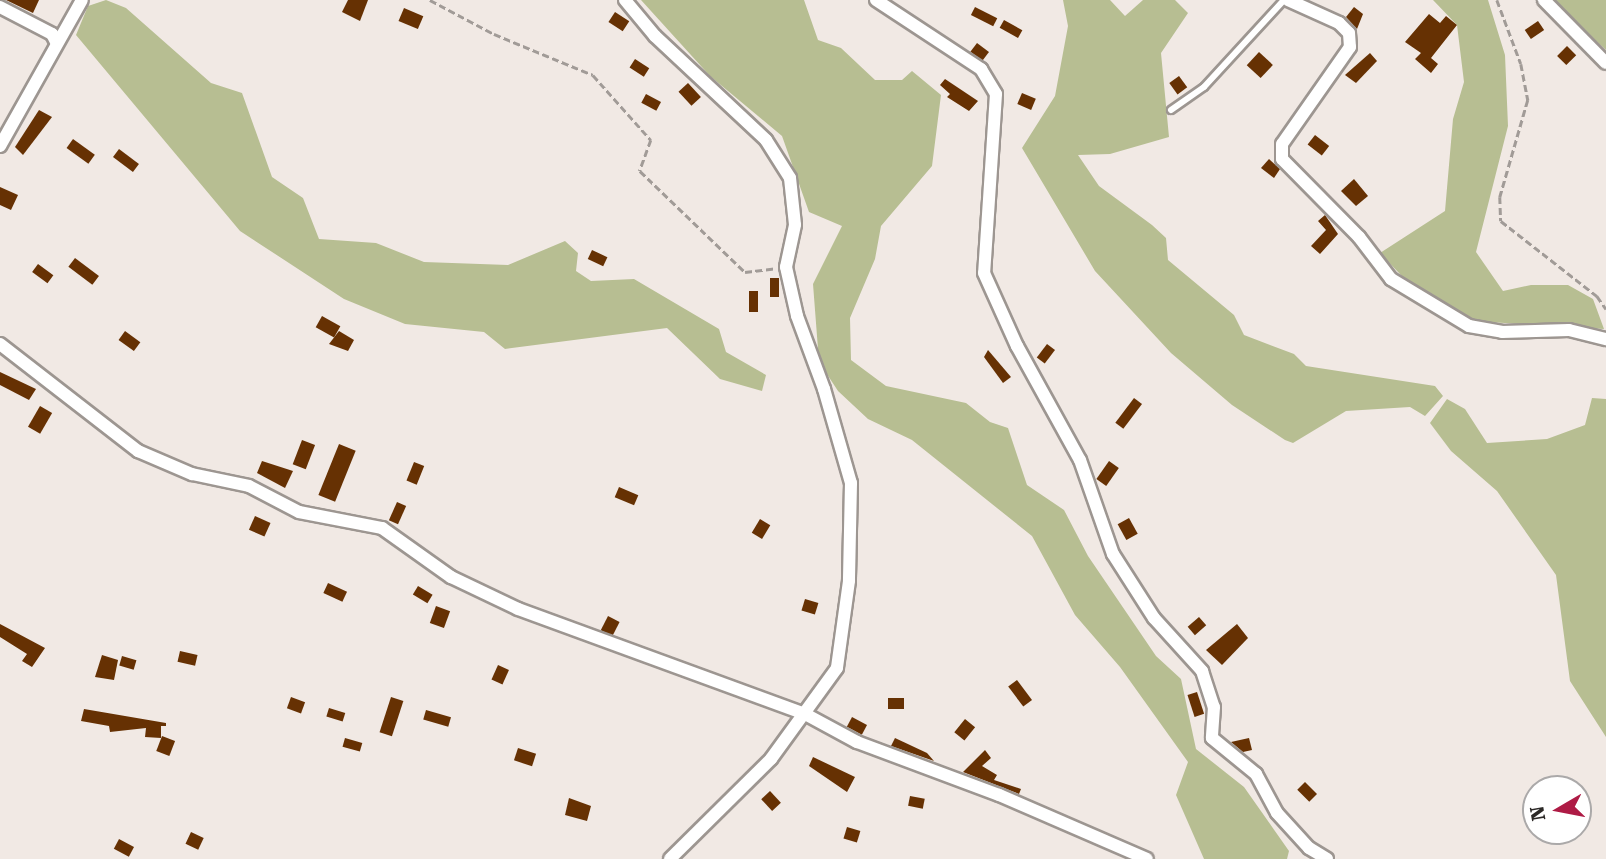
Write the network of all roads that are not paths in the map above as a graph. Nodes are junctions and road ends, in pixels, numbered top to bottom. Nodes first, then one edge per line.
1 (82, 0) edge
2 (625, 0) edge
3 (876, 0) edge
4 (1286, 0) edge
5 (1544, 0) edge
6 (0, 6) edge
7 (56, 42) junction
8 (1606, 63) edge
9 (1171, 110) dead end
10 (0, 146) edge
11 (1606, 339) edge
12 (0, 344) edge
13 (807, 715) junction
14 (670, 859) edge
15 (1147, 859) edge
16 (1327, 859) edge

1 - 7 street
2 - 13 street
3 - 16 street
4 - 9 lane
4 - 11 street
5 - 8 street
6 - 7 street
7 - 10 street
12 - 13 street
13 - 14 street
13 - 15 street

